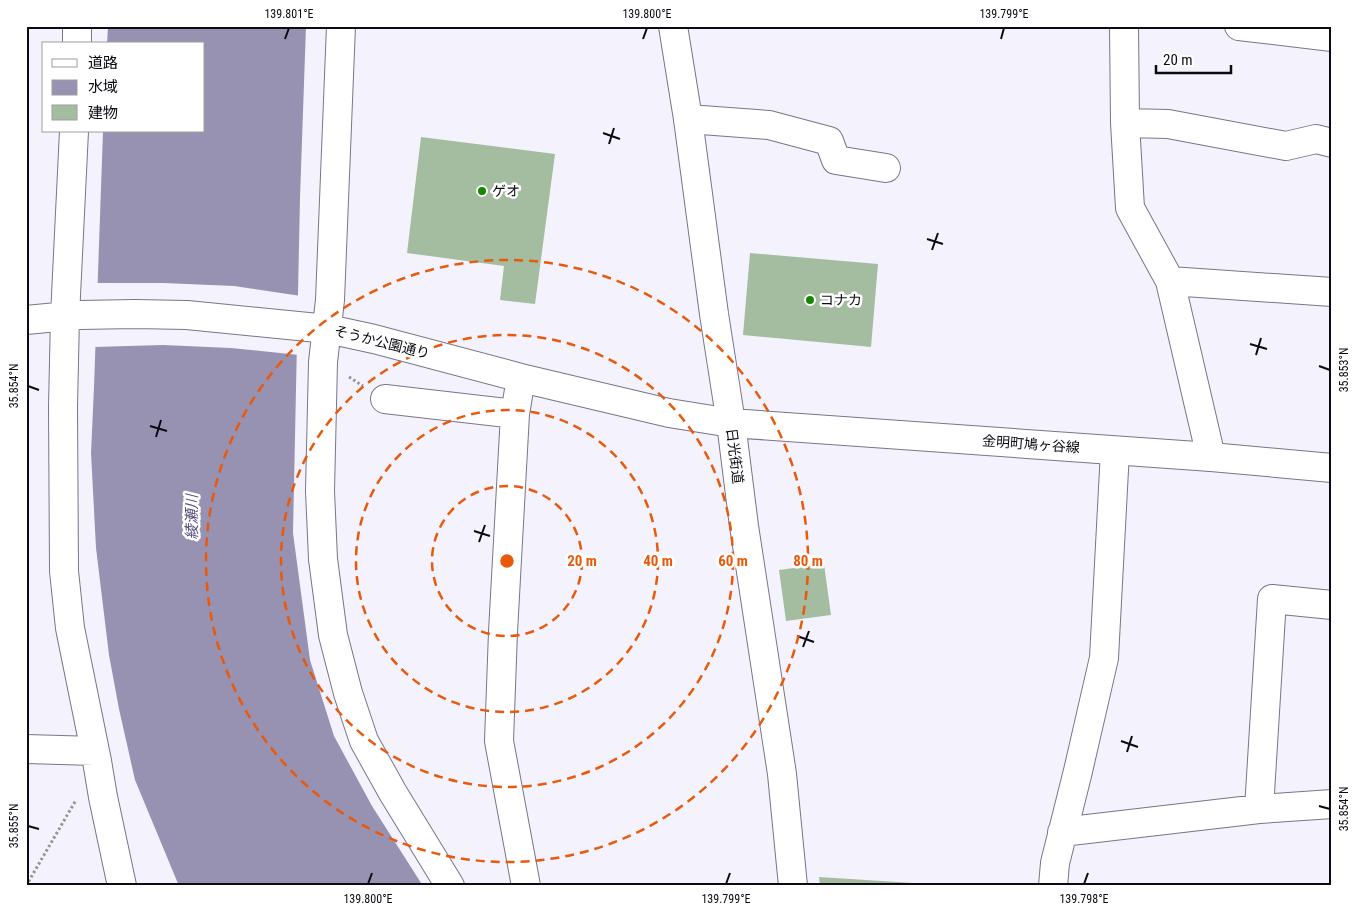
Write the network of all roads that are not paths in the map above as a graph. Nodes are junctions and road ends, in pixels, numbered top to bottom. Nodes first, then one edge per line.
1 (77, 26) edge
2 (341, 26) edge
3 (674, 26) edge
4 (1124, 26) edge
5 (1239, 26) edge
6 (1332, 37) edge
7 (76, 42) edge
8 (688, 119) junction
9 (1125, 123) junction
10 (74, 132) edge
11 (1332, 143) edge
12 (886, 168) dead end
13 (1170, 281) junction
14 (1332, 292) edge
15 (72, 315) junction
16 (26, 320) edge
17 (316, 327) junction
18 (521, 378) junction
19 (385, 399) dead end
20 (515, 414) junction
21 (731, 423) junction
22 (1115, 450) junction
23 (1211, 458) junction
24 (1332, 468) edge
25 (1332, 606) edge
26 (26, 749) edge
27 (95, 751) junction
28 (1332, 804) edge
29 (1259, 809) junction
30 (1062, 832) junction
31 (122, 886) edge
32 (450, 886) edge
33 (526, 886) edge
34 (793, 886) edge
35 (1053, 886) edge

1 - 7 street
2 - 17 street
3 - 8 street, 日光街道
4 - 9 street
5 - 6 street
8 - 12 street
8 - 21 street, 日光街道
9 - 11 street
9 - 13 street
10 - 15 street
13 - 14 street
13 - 23 street
15 - 16 street, そうか公園通り
15 - 17 street, そうか公園通り
15 - 27 street
17 - 18 street, そうか公園通り
17 - 32 street
18 - 20 street
18 - 21 street, そうか公園通り
19 - 20 street
20 - 33 street
21 - 22 street, 金明町鳩ヶ谷線
21 - 34 street, 日光街道
22 - 23 street, 金明町鳩ヶ谷線
22 - 30 street
23 - 24 street, 金明町鳩ヶ谷線
25 - 29 street
26 - 27 street
27 - 31 street
28 - 29 street
29 - 30 street
30 - 35 street

